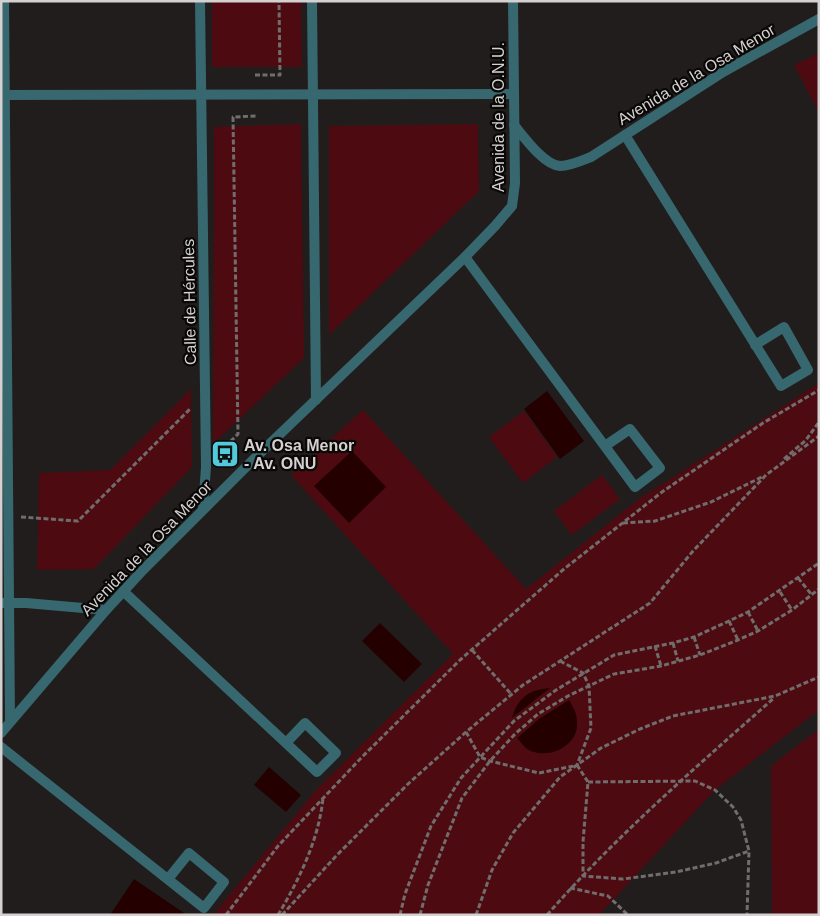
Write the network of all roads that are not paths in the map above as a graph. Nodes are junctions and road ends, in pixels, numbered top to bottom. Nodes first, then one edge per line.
1 (4, 1) edge
2 (200, 1) edge
3 (312, 1) edge
4 (513, 1) edge
5 (819, 19) edge
6 (201, 94) junction
7 (514, 94) junction
8 (3, 95) edge
9 (313, 95) junction
10 (514, 125) junction
11 (625, 135) junction
12 (495, 226) joint
13 (464, 257) junction
14 (755, 345) junction
15 (316, 400) junction
16 (605, 446) junction
17 (204, 509) junction
18 (123, 591) junction
19 (5, 603) edge
20 (106, 610) junction
21 (10, 720) junction
22 (1, 732) edge
23 (286, 743) junction
24 (1, 747) edge
25 (168, 879) junction

1 - 8 street
2 - 6 street, Calle de Hércules
3 - 9 street
4 - 7 street, Avenida de la O.N.U.
5 - 11 street, Avenida de la Osa Menor
6 - 8 street
6 - 9 street
6 - 17 street, Calle de Hércules
7 - 9 street
7 - 10 street, Avenida de la O.N.U.
8 - 19 street
9 - 15 street
10 - 11 street, Avenida de la Osa Menor
10 - 12 street, Avenida de la O.N.U.
11 - 14 street
12 - 13 street, Avenida de la Osa Menor
13 - 15 street, Avenida de la Osa Menor
13 - 16 street
14 - 14 street
15 - 17 street, Avenida de la Osa Menor
16 - 16 street
17 - 18 street, Avenida de la Osa Menor
18 - 20 street, Avenida de la Osa Menor
18 - 23 street
19 - 20 street
19 - 21 street
20 - 21 street, Avenida de la Osa Menor
21 - 22 street, Avenida de la Osa Menor
23 - 23 street
24 - 25 street
25 - 25 street

